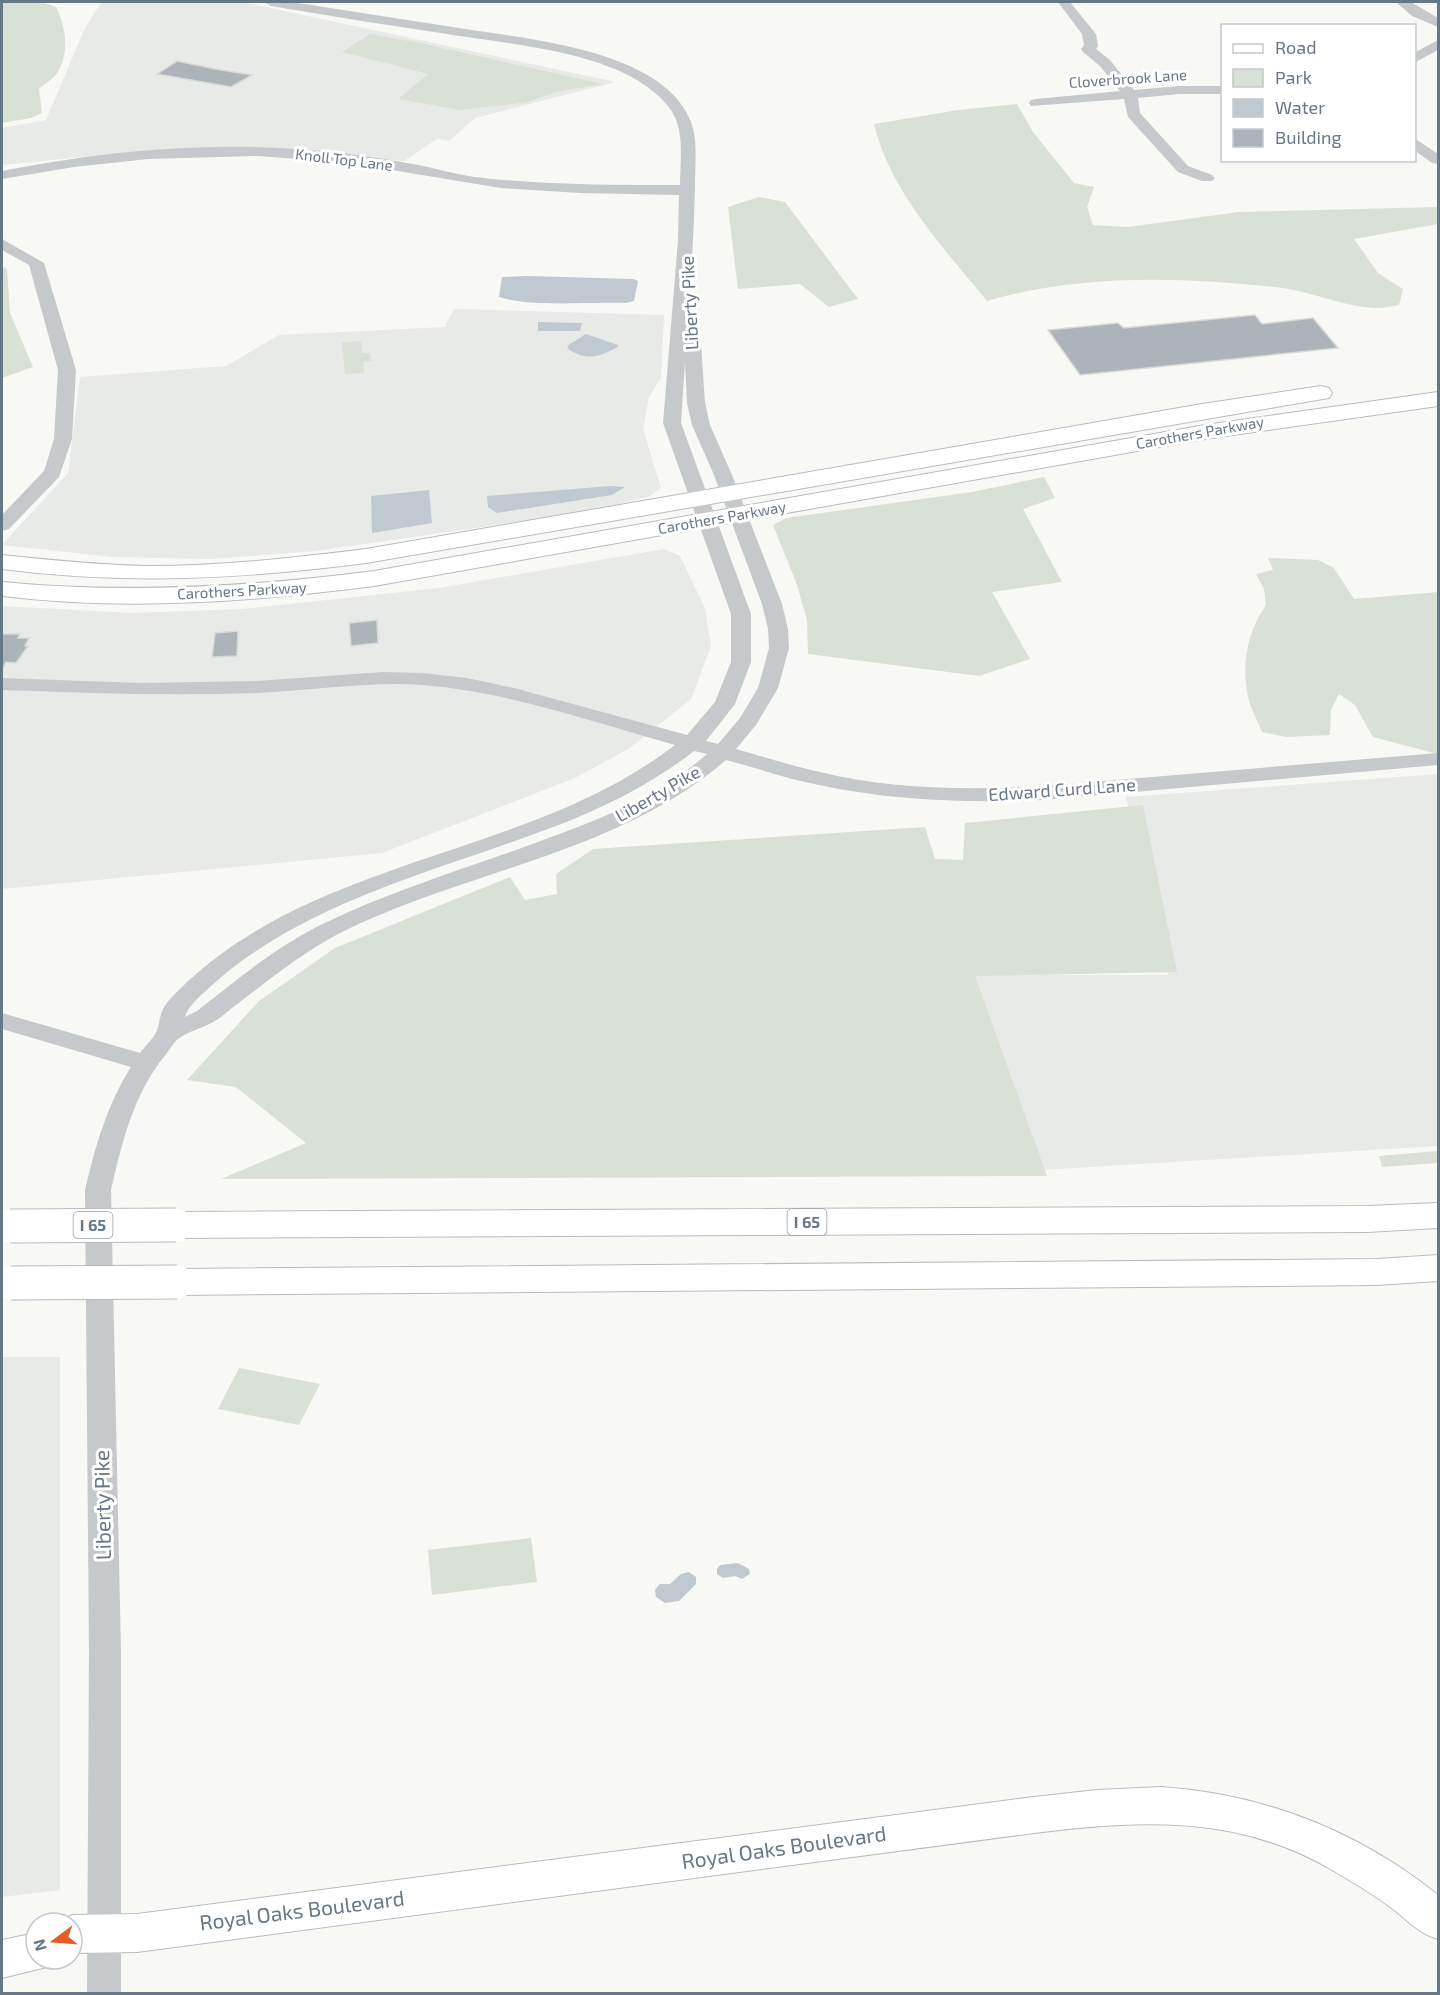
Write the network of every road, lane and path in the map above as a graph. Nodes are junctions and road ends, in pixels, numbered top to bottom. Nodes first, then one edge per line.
1 (271, 2) edge
2 (1064, 2) edge
3 (1403, 2) edge
4 (1438, 23) edge
5 (1438, 44) edge
6 (1416, 58) edge
7 (1221, 90) edge
8 (1130, 94) junction
9 (1036, 103) dead end
10 (1416, 144) edge
11 (1437, 160) dead end
12 (2, 175) edge
13 (1207, 178) dead end
14 (687, 190) junction
15 (686, 240) junction
16 (2, 244) edge
17 (1438, 381) edge
18 (1438, 399) edge
19 (734, 505) junction
20 (703, 511) junction
21 (2, 525) edge
22 (2, 562) edge
23 (2, 589) edge
24 (2, 684) edge
25 (692, 742) junction
26 (722, 752) junction
27 (1438, 759) edge
28 (491, 842) junction
29 (509, 860) junction
30 (2, 1021) edge
31 (168, 1034) junction
32 (145, 1063) junction
33 (1438, 1216) edge
34 (6, 1226) edge
35 (1438, 1268) edge
36 (6, 1283) edge
37 (84, 1912) edge
38 (1438, 1920) edge
39 (24, 1936) edge
40 (2, 1937) edge
41 (84, 1937) edge
42 (84, 1942) edge
43 (24, 1954) edge
44 (2, 1959) edge
45 (104, 1994) edge

1 - 14 street, Liberty Pike
2 - 8 street
3 - 4 street
5 - 6 street
7 - 8 street, Cloverbrook Lane
8 - 9 street, Cloverbrook Lane
8 - 13 street
10 - 11 street
12 - 14 street, Knoll Top Lane
14 - 15 street, Liberty Pike
15 - 19 street, Liberty Pike
15 - 20 street, Liberty Pike
16 - 21 street
17 - 19 main road, Carothers Parkway
18 - 19 main road, Carothers Parkway
19 - 20 main road, Carothers Parkway
19 - 26 street, Liberty Pike
20 - 22 main road, Carothers Parkway
20 - 23 main road, Carothers Parkway
20 - 25 street, Liberty Pike
24 - 25 street, Edward Curd Lane
25 - 26 street, Edward Curd Lane
25 - 28 street, Liberty Pike
26 - 27 street, Edward Curd Lane
26 - 29 street, Liberty Pike
28 - 29 street
28 - 31 street, Liberty Pike
29 - 31 street, Liberty Pike
30 - 32 street
31 - 32 street, Liberty Pike
32 - 37 street, Liberty Pike
33 - 34 highway, I 65, bridge
35 - 36 highway, bridge
38 - 41 main road, Royal Oaks Boulevard
39 - 40 main road
42 - 45 street, Liberty Pike
43 - 44 main road

